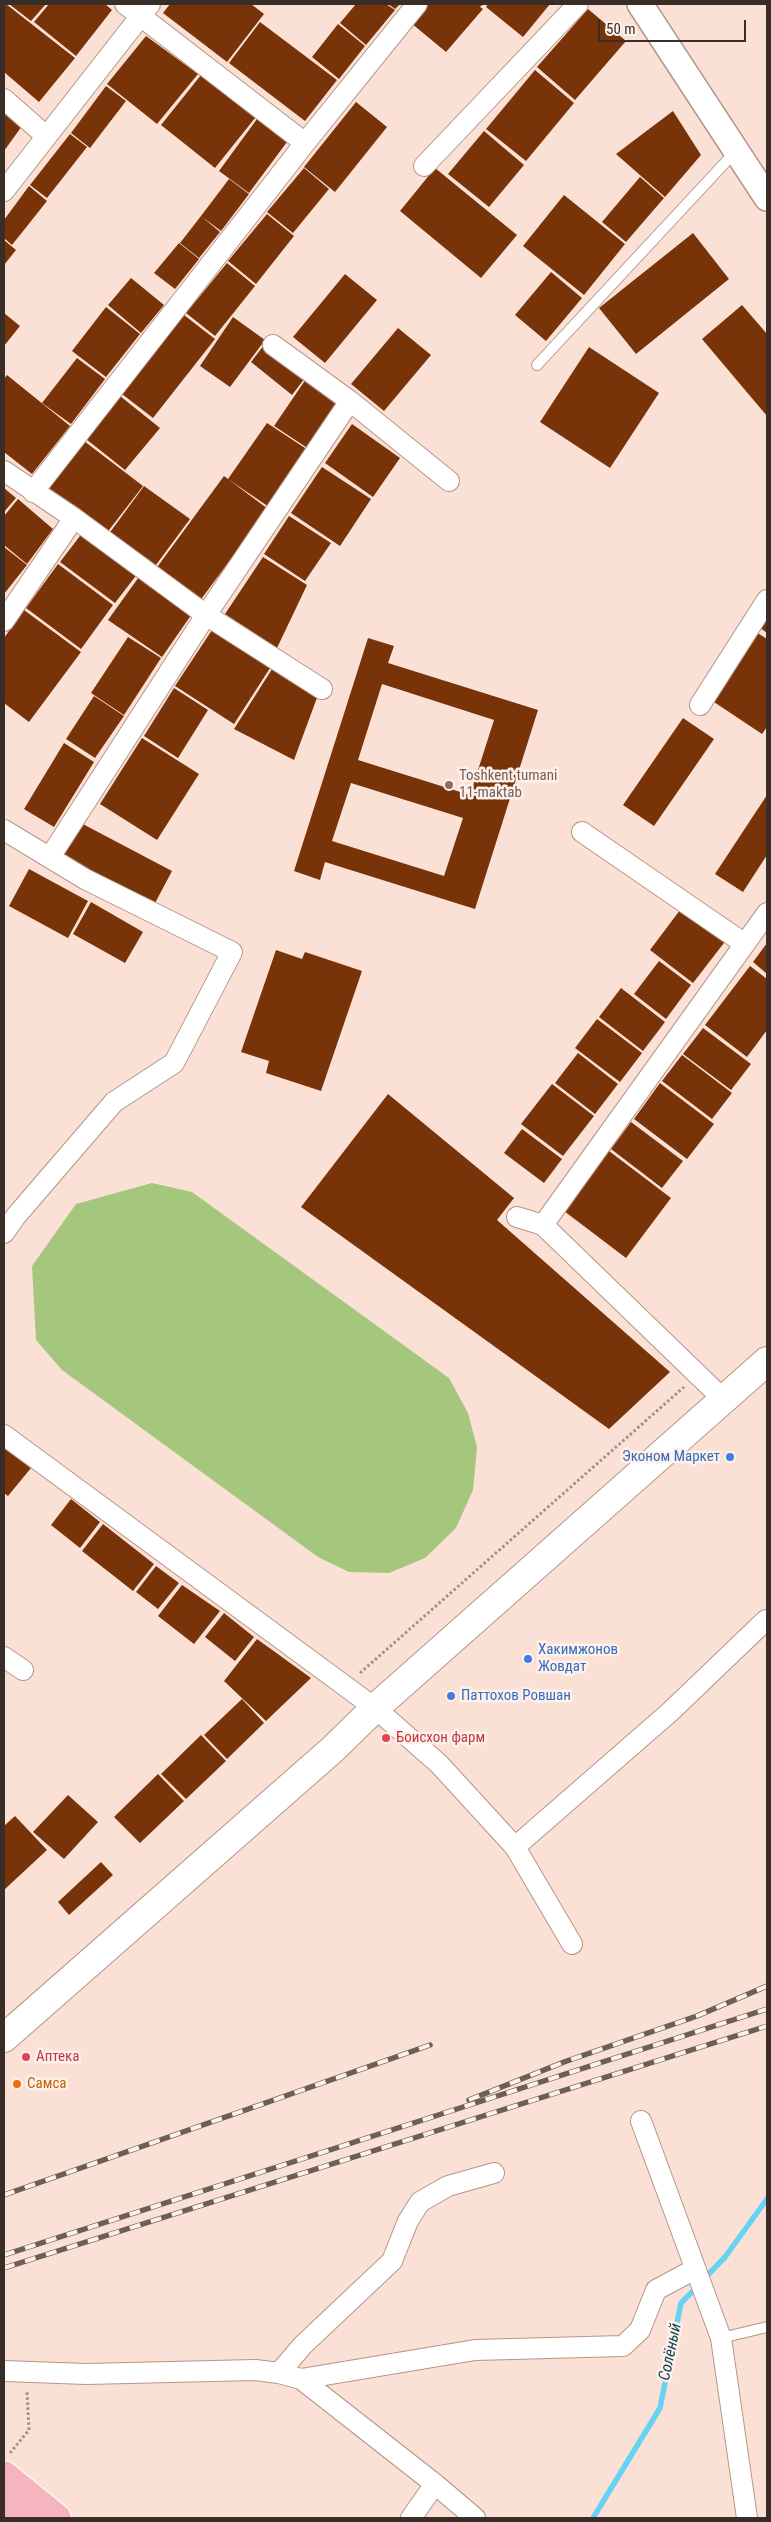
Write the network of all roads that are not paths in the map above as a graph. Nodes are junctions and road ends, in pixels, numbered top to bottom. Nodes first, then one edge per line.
1 (417, 4) edge
2 (578, 4) edge
3 (640, 4) edge
4 (138, 8) edge
5 (4, 99) edge
6 (46, 136) junction
7 (305, 143) junction
8 (736, 151) junction
9 (424, 166) dead end
10 (4, 191) edge
11 (767, 198) edge
12 (273, 345) dead end
13 (537, 365) dead end
14 (350, 402) junction
15 (4, 471) edge
16 (449, 481) dead end
17 (33, 492) junction
18 (74, 518) junction
19 (767, 600) edge
20 (206, 615) junction
21 (4, 620) edge
22 (322, 689) dead end
23 (700, 705) dead end
24 (4, 830) edge
25 (582, 832) dead end
26 (50, 857) junction
27 (767, 913) edge
28 (745, 944) junction
29 (10, 1211) edge
30 (517, 1217) dead end
31 (543, 1225) junction
32 (4, 1233) edge
33 (767, 1360) edge
34 (724, 1400) junction
35 (4, 1435) edge
36 (766, 1620) dead end
37 (4, 1657) edge
38 (23, 1670) dead end
39 (375, 1708) junction
40 (514, 1847) junction
41 (572, 1944) dead end
42 (4, 2038) edge
43 (641, 2121) dead end
44 (494, 2173) dead end
45 (697, 2273) junction
46 (767, 2327) edge
47 (721, 2338) junction
48 (4, 2371) edge
49 (279, 2373) junction
50 (301, 2379) junction
51 (7, 2465) edge
52 (435, 2484) junction
53 (4, 2501) edge
54 (25, 2518) edge
55 (57, 2518) edge
56 (411, 2518) edge
57 (475, 2518) edge
58 (747, 2518) edge

1 - 7 street
2 - 9 street
3 - 8 street
4 - 6 street
4 - 7 street
5 - 6 street
6 - 10 street
7 - 17 street
8 - 11 street
8 - 13 lane
12 - 14 street
14 - 16 street
14 - 20 street
15 - 17 street
17 - 18 street
18 - 20 street
18 - 21 street
19 - 23 street
20 - 22 street
20 - 26 street
24 - 26 street
25 - 28 street
26 - 29 street
27 - 28 street
28 - 31 street
29 - 32 street
30 - 31 street
31 - 34 street
33 - 34 main road
34 - 39 main road
35 - 39 street
36 - 40 street
37 - 38 street
39 - 40 street
39 - 42 main road
40 - 41 street
43 - 45 street
44 - 49 street
45 - 47 street
45 - 50 street
46 - 47 lane
47 - 58 street
48 - 49 street
49 - 50 street
50 - 52 street
51 - 55 main road
52 - 56 street
52 - 57 street
53 - 54 main road

